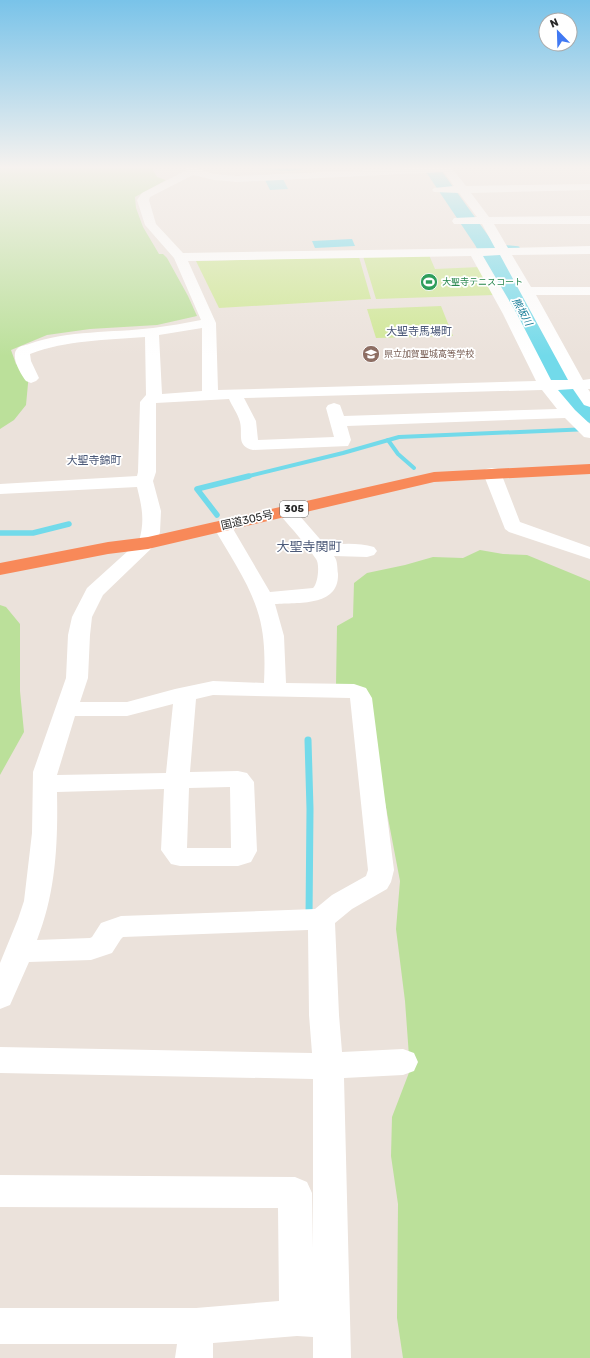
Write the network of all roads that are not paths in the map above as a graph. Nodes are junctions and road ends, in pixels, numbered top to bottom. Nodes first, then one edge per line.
1 (154, 229) edge
2 (490, 229) edge
3 (590, 250) edge
4 (502, 251) junction
5 (478, 252) junction
6 (180, 257) junction
7 (527, 291) junction
8 (590, 291) edge
9 (209, 323) junction
10 (152, 332) junction
11 (31, 378) dead end
12 (546, 384) junction
13 (580, 384) edge
14 (329, 392) junction
15 (234, 394) junction
16 (210, 395) junction
17 (154, 398) junction
18 (590, 402) edge
19 (569, 413) junction
20 (338, 421) junction
21 (590, 433) edge
22 (590, 469) edge
23 (492, 473) junction
24 (144, 481) junction
25 (0, 489) edge
26 (286, 511) junction
27 (222, 526) junction
28 (148, 543) junction
29 (367, 551) dead end
30 (589, 552) edge
31 (321, 553) junction
32 (0, 569) edge
33 (263, 599) junction
34 (275, 690) junction
35 (185, 695) junction
36 (66, 709) junction
37 (44, 784) junction
38 (321, 919) junction
39 (19, 951) junction
40 (0, 997) edge
41 (0, 1060) edge
42 (403, 1062) dead end
43 (328, 1066) junction
44 (0, 1190) edge
45 (314, 1319) junction
46 (1, 1332) edge
47 (195, 1342) edge
48 (332, 1358) edge

1 - 6 street
2 - 4 street
3 - 4 street
4 - 5 street
4 - 7 street
5 - 6 street
5 - 12 street
6 - 9 street
7 - 8 street
7 - 13 street
9 - 10 street
9 - 16 street
10 - 11 street
10 - 17 street
12 - 13 street
12 - 14 street
12 - 19 street
13 - 18 street
14 - 15 street
14 - 20 street
15 - 16 street
15 - 20 street
16 - 17 street
17 - 24 street
19 - 20 street
19 - 21 street
22 - 23 highway, 国道305号 / 305
23 - 26 highway, 国道305号 / 305
23 - 30 street
24 - 25 street
24 - 28 street
26 - 27 highway, 国道305号 / 305
26 - 31 street
27 - 28 highway, 国道305号 / 305
27 - 33 street
28 - 32 highway, 国道305号 / 305
28 - 36 street
29 - 31 street
31 - 33 street
33 - 34 street
34 - 35 street
34 - 38 street
35 - 36 street
35 - 37 street
36 - 37 street
37 - 39 street
38 - 39 street
38 - 43 street
39 - 40 street
41 - 43 street
42 - 43 street
43 - 45 street
44 - 45 street
45 - 47 street
45 - 48 street
46 - 47 street

